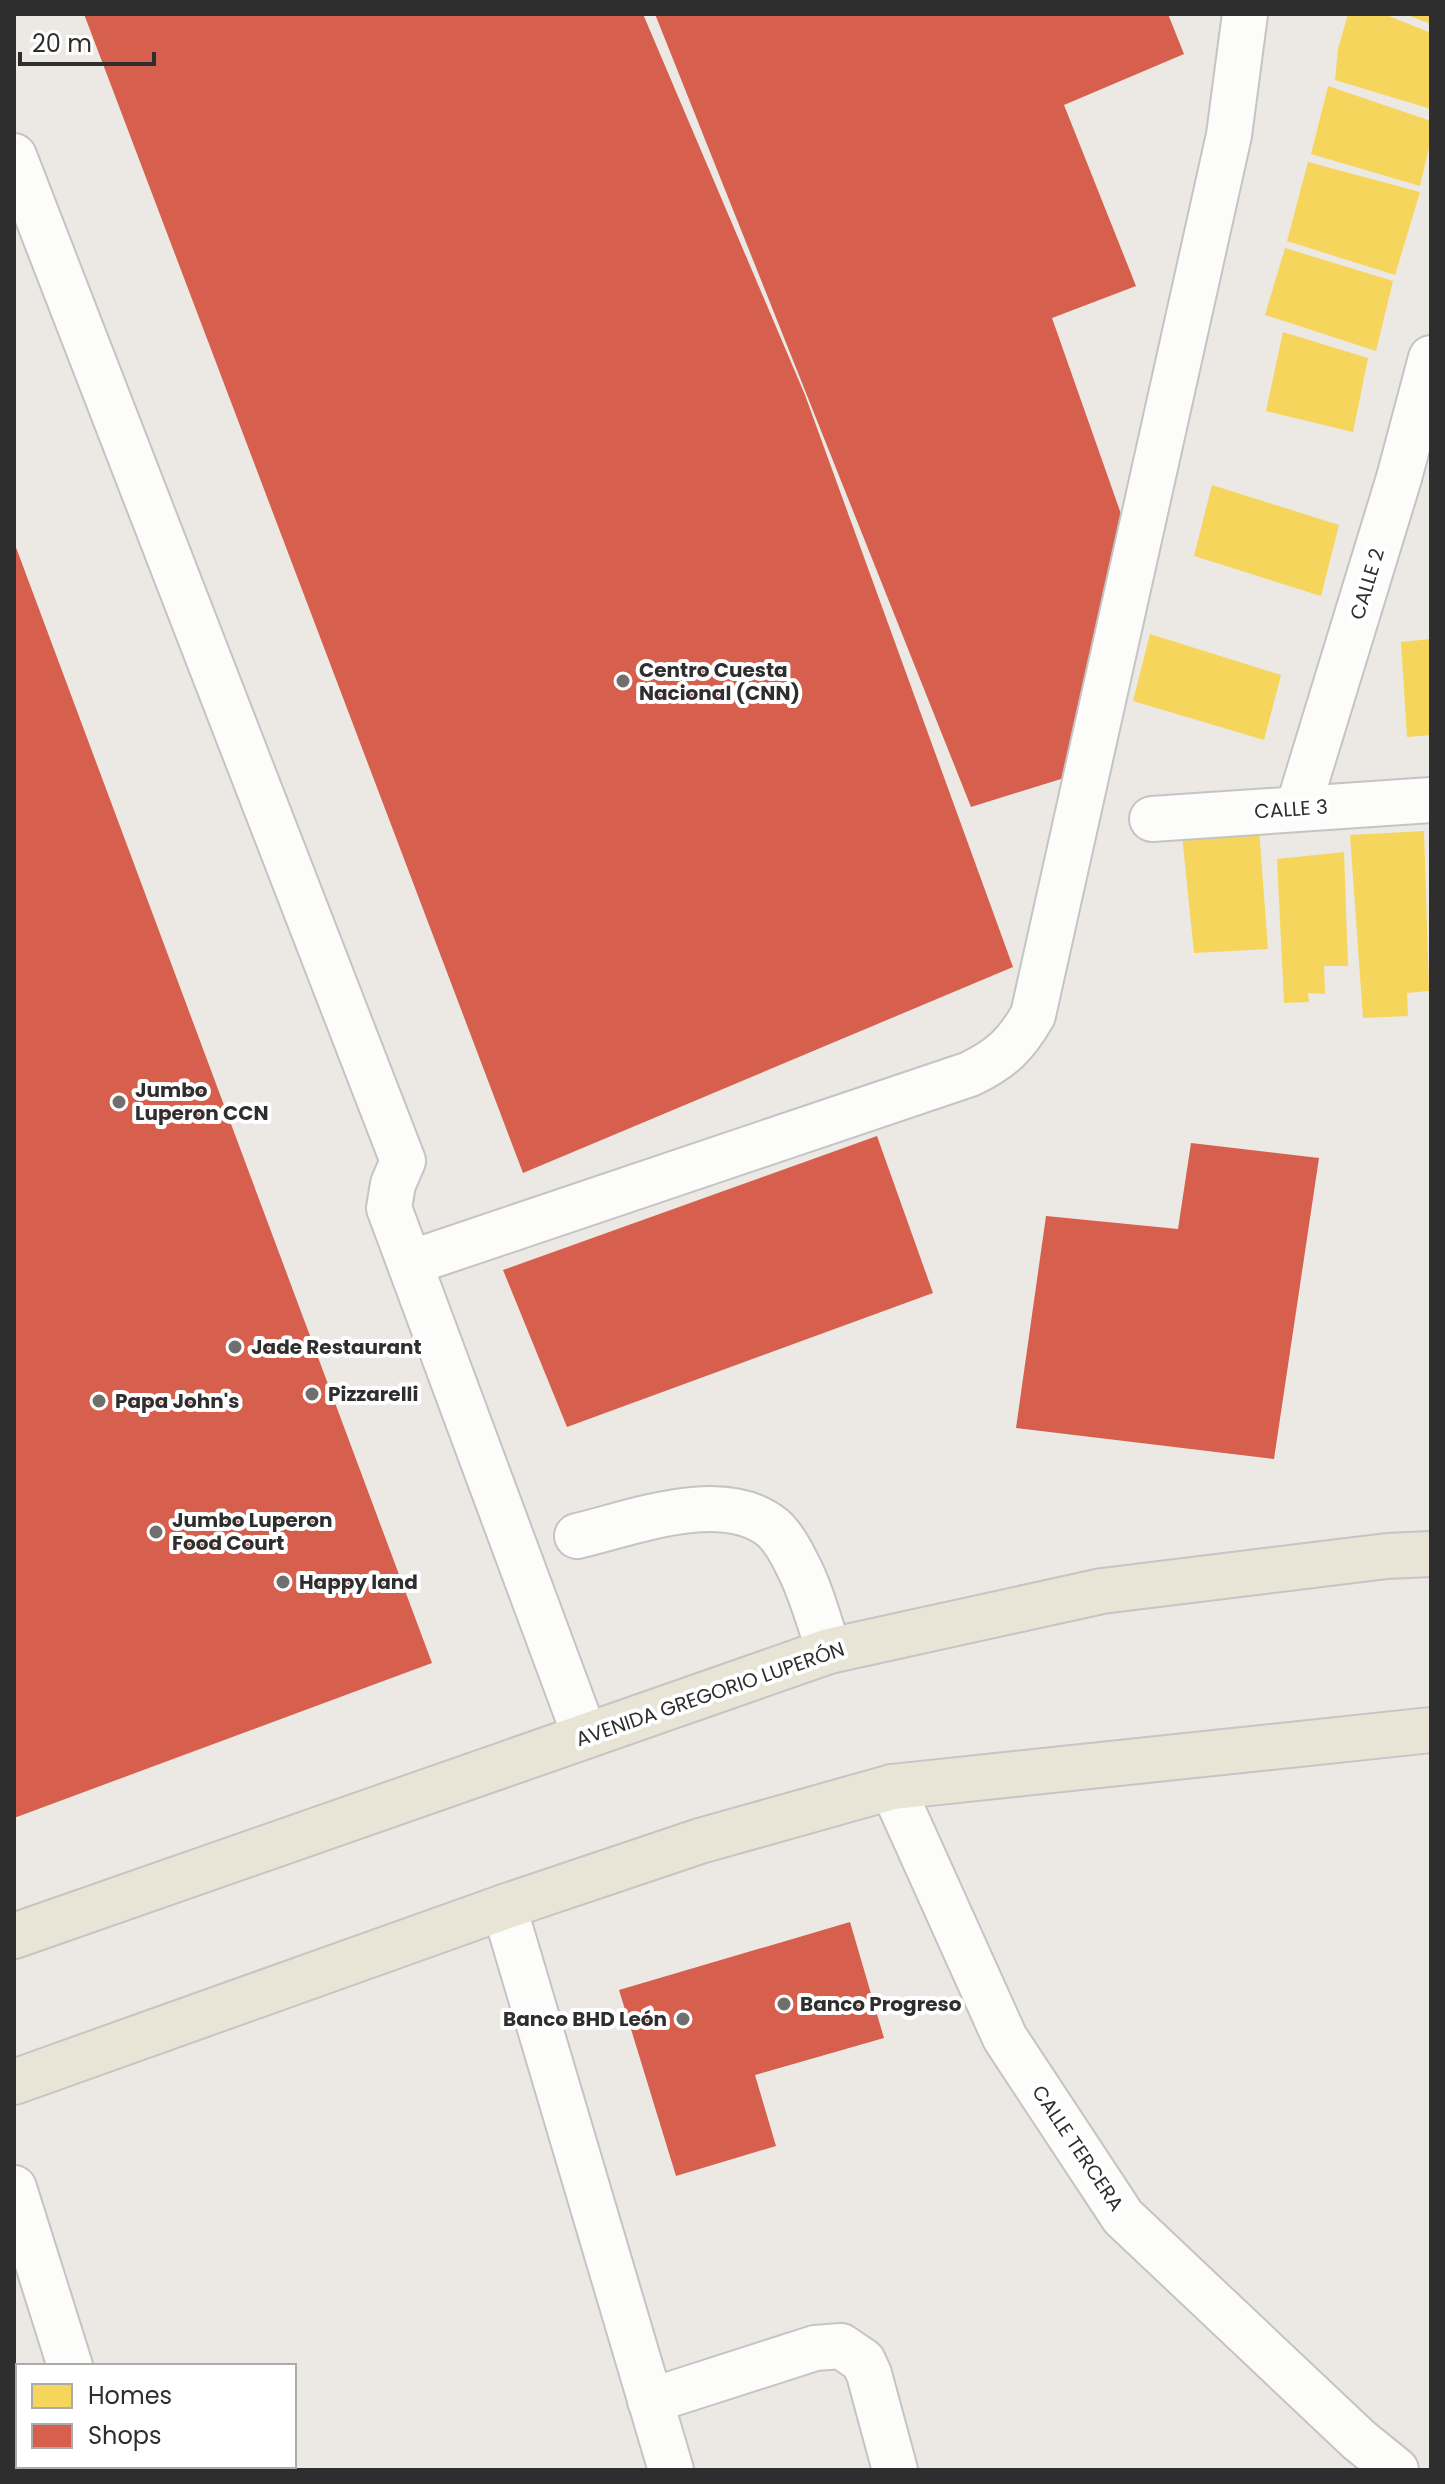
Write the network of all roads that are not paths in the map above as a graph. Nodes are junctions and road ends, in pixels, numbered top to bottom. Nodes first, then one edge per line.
1 (1245, 14) edge
2 (14, 156) edge
3 (1431, 358) edge
4 (1415, 477) edge
5 (1431, 800) edge
6 (1298, 808) junction
7 (1152, 819) dead end
8 (410, 1263) junction
9 (577, 1536) dead end
10 (1431, 1554) edge
11 (829, 1651) junction
12 (1431, 1730) edge
13 (585, 1736) junction
14 (892, 1787) junction
15 (504, 1907) junction
16 (14, 1936) edge
17 (14, 2082) edge
18 (14, 2188) edge
19 (69, 2364) edge
20 (650, 2401) junction
21 (671, 2470) edge
22 (895, 2470) edge
23 (1396, 2470) edge

1 - 8 street
2 - 8 street
3 - 4 street, CALLE 2
4 - 6 street, CALLE 2
5 - 6 street, CALLE 3
6 - 7 street, CALLE 3
8 - 13 street
9 - 11 street
10 - 11 main road, AVENIDA GREGORIO LUPERÓN
11 - 13 main road, AVENIDA GREGORIO LUPERÓN
12 - 14 main road
13 - 16 main road, AVENIDA GREGORIO LUPERÓN
14 - 15 main road
14 - 23 street, CALLE TERCERA
15 - 17 main road
15 - 20 street
18 - 19 street
20 - 21 street
20 - 22 street

